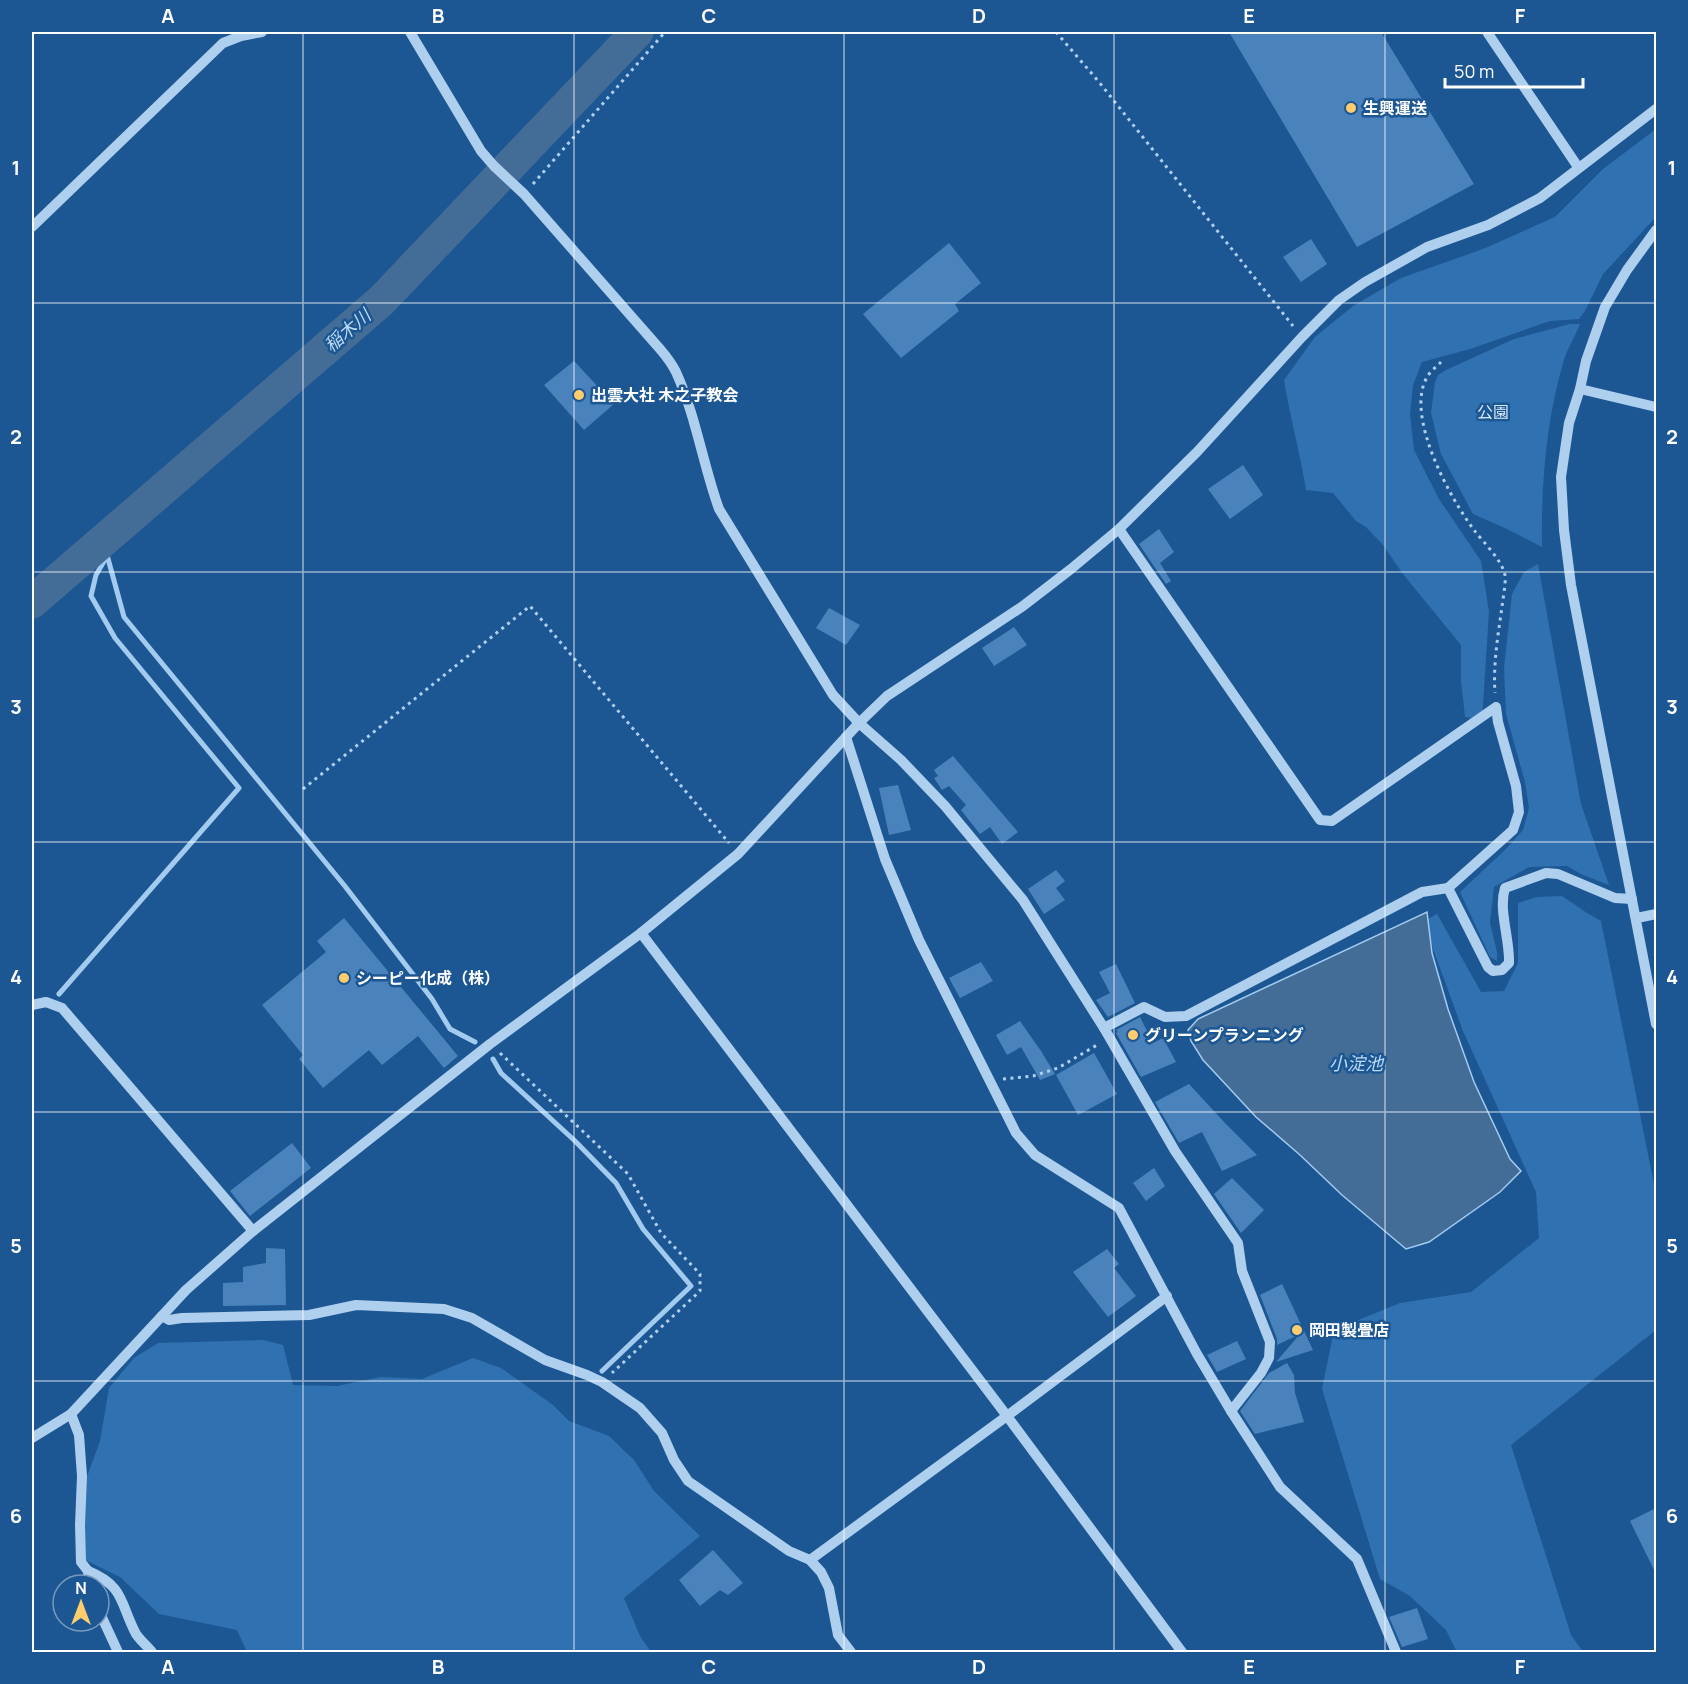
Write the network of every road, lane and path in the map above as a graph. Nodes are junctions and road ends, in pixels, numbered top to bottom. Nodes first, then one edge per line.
1 (262, 32) edge
2 (410, 32) edge
3 (665, 32) edge
4 (1056, 32) edge
5 (1488, 32) edge
6 (1656, 109) edge
7 (1578, 168) junction
8 (524, 194) junction
9 (32, 227) edge
10 (1656, 230) edge
11 (1302, 337) junction
12 (1441, 362) dead end
13 (1580, 389) junction
14 (1656, 407) edge
15 (1119, 529) junction
16 (1496, 707) junction
17 (859, 723) junction
18 (846, 737) junction
19 (303, 789) dead end
20 (738, 854) junction
21 (1448, 888) junction
22 (1632, 899) junction
23 (1656, 914) edge
24 (1637, 918) junction
25 (642, 933) junction
26 (32, 1005) edge
27 (1656, 1024) edge
28 (1106, 1033) junction
29 (490, 1044) junction
30 (990, 1081) junction
31 (253, 1231) junction
32 (1167, 1296) junction
33 (162, 1316) junction
34 (602, 1382) junction
35 (1231, 1411) junction
36 (70, 1414) junction
37 (1007, 1416) junction
38 (32, 1438) edge
39 (810, 1560) junction
40 (88, 1571) joint
41 (109, 1633) edge
42 (118, 1653) edge
43 (152, 1653) edge
44 (851, 1653) edge
45 (1182, 1653) edge
46 (1396, 1653) edge

1 - 9 street
2 - 8 street
3 - 8 path
4 - 11 path
5 - 7 street
6 - 7 street
7 - 11 street
8 - 17 street
10 - 13 street
11 - 15 street
12 - 16 path
13 - 14 street
13 - 22 street
15 - 16 street
15 - 17 street
16 - 21 street
17 - 18 street
17 - 28 street
18 - 20 street
18 - 30 street
19 - 20 path
20 - 25 street
21 - 22 street
21 - 28 street
22 - 24 street
23 - 24 street
24 - 27 street
25 - 29 street
25 - 37 street
26 - 31 street
28 - 30 path
28 - 35 street
29 - 31 street
29 - 34 path
30 - 32 street
31 - 33 street
32 - 35 street
32 - 37 street
33 - 34 street
33 - 36 street
34 - 39 street
35 - 46 street
36 - 38 street
36 - 40 street
37 - 39 street
37 - 45 street
39 - 44 street
40 - 43 street
41 - 42 street

